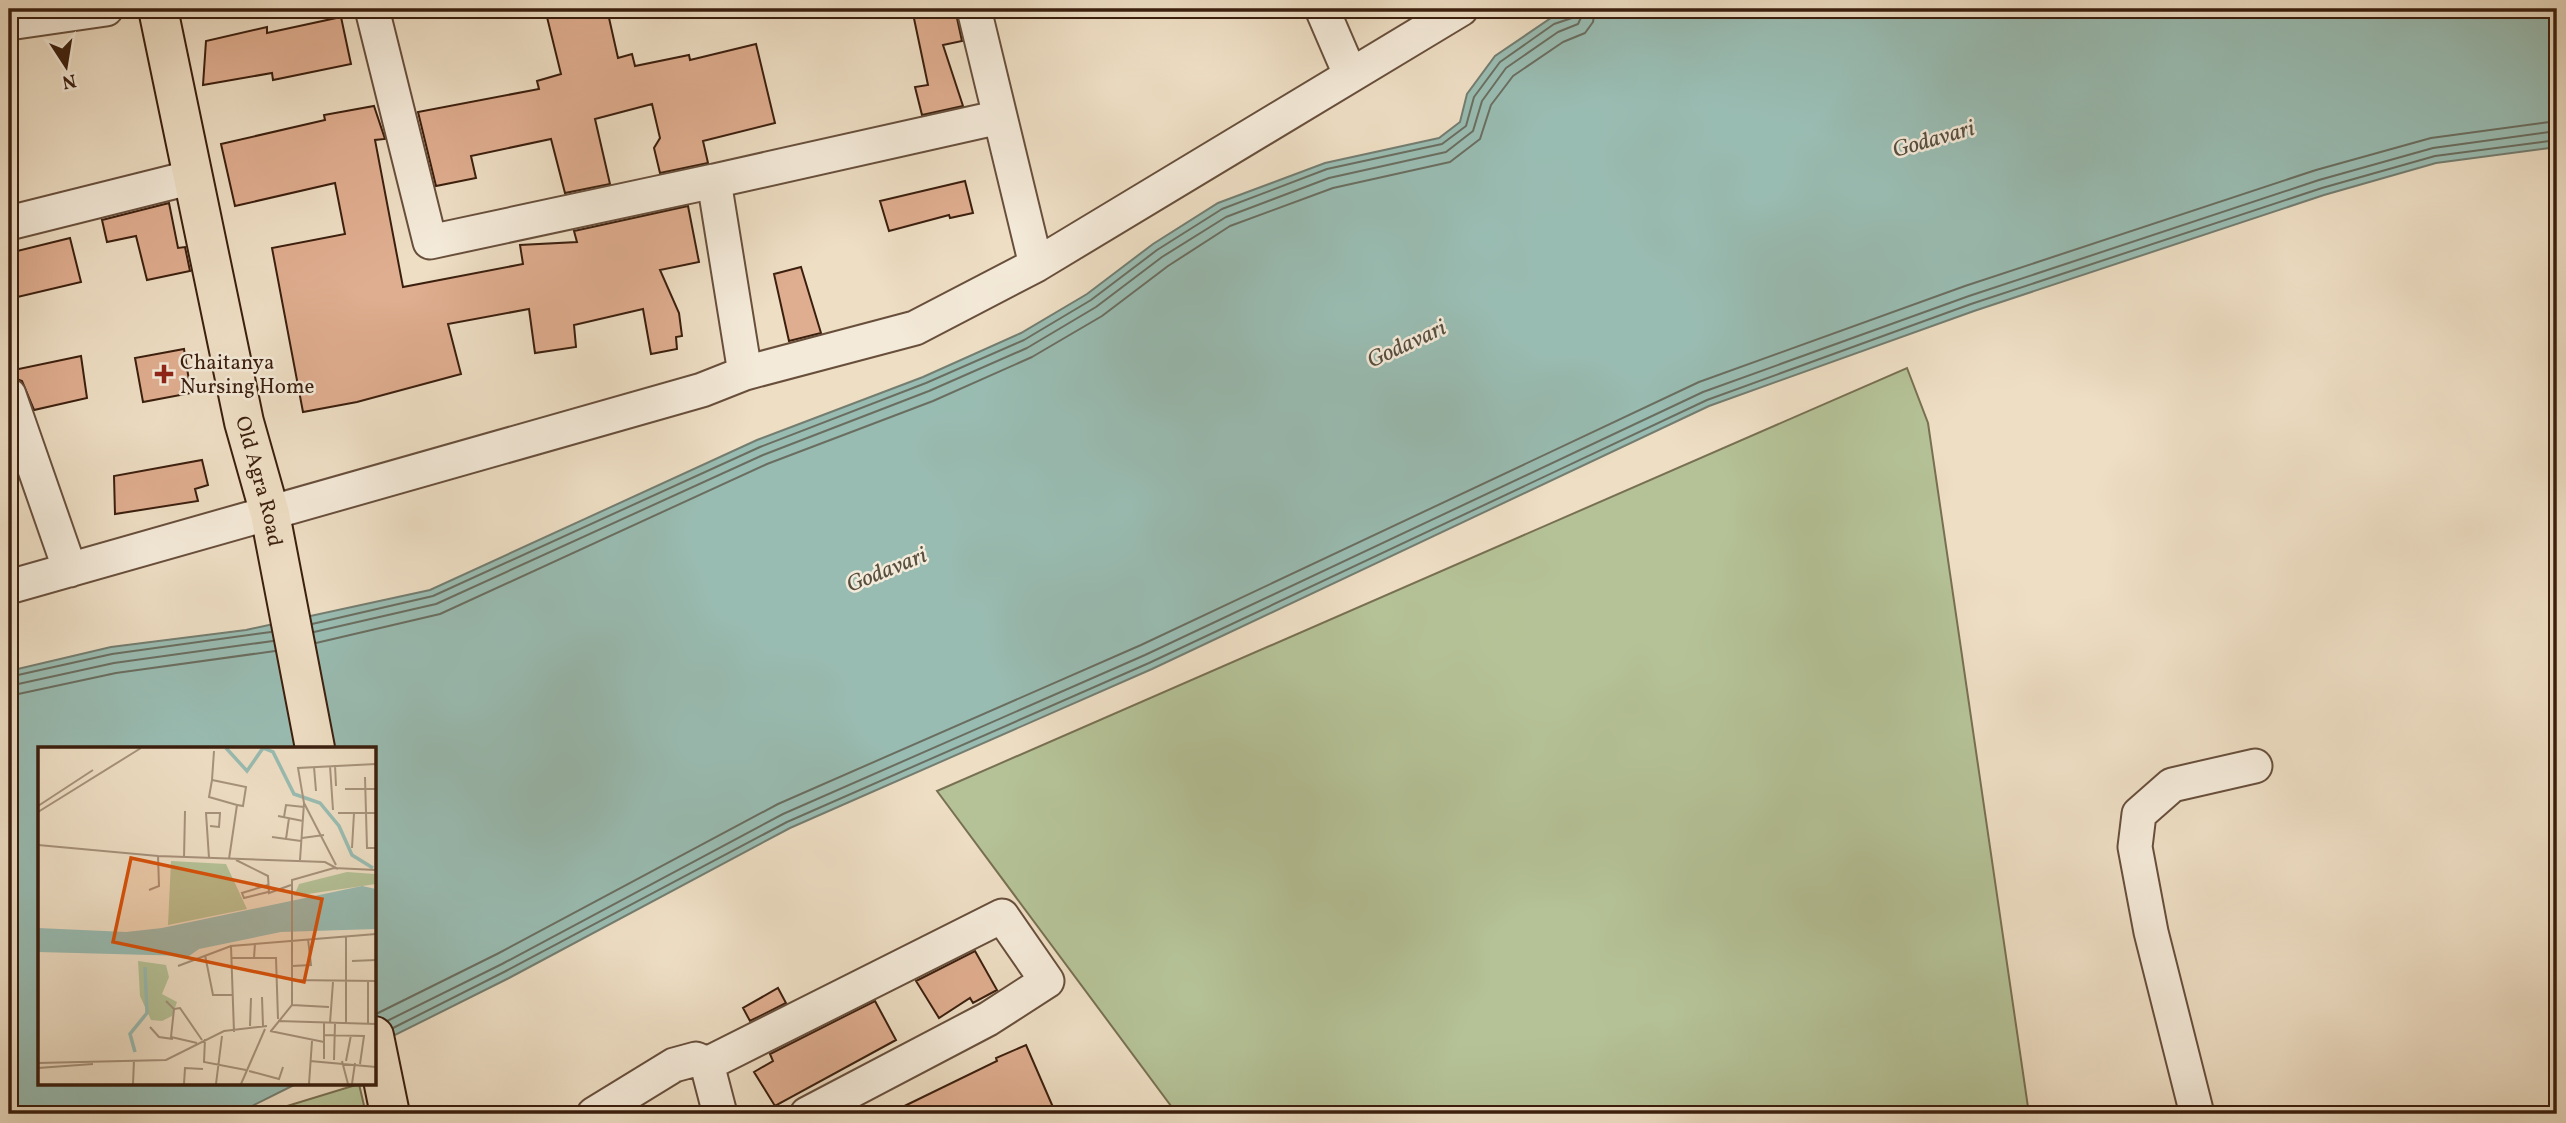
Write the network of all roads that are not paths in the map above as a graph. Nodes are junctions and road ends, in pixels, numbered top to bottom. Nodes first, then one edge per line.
1 (106, 9) edge
2 (158, 9) edge
3 (372, 9) edge
4 (974, 9) edge
5 (1322, 9) edge
6 (1461, 9) edge
7 (9, 23) edge
8 (1350, 74) junction
9 (1000, 117) junction
10 (193, 177) junction
11 (714, 180) junction
12 (9, 223) edge
13 (1036, 265) junction
14 (745, 373) junction
15 (9, 395) edge
16 (270, 514) junction
17 (70, 570) junction
18 (9, 587) edge
19 (316, 747) edge
20 (2255, 766) dead end
21 (376, 1046) edge
22 (707, 1064) junction
23 (390, 1114) edge
24 (594, 1114) edge
25 (720, 1114) edge
26 (807, 1114) edge
27 (2197, 1114) edge

1 - 7 street
2 - 10 highway, Old Agra Road
3 - 11 street
4 - 9 street
5 - 8 street
6 - 8 street
8 - 13 street
9 - 11 street
9 - 13 street
10 - 12 street
10 - 16 highway, Old Agra Road
11 - 14 street
13 - 14 street
14 - 16 street
15 - 17 street
16 - 17 street
16 - 19 highway, Old Agra Road
17 - 18 street
20 - 27 street
21 - 23 highway
22 - 24 street
22 - 25 street
22 - 26 street

